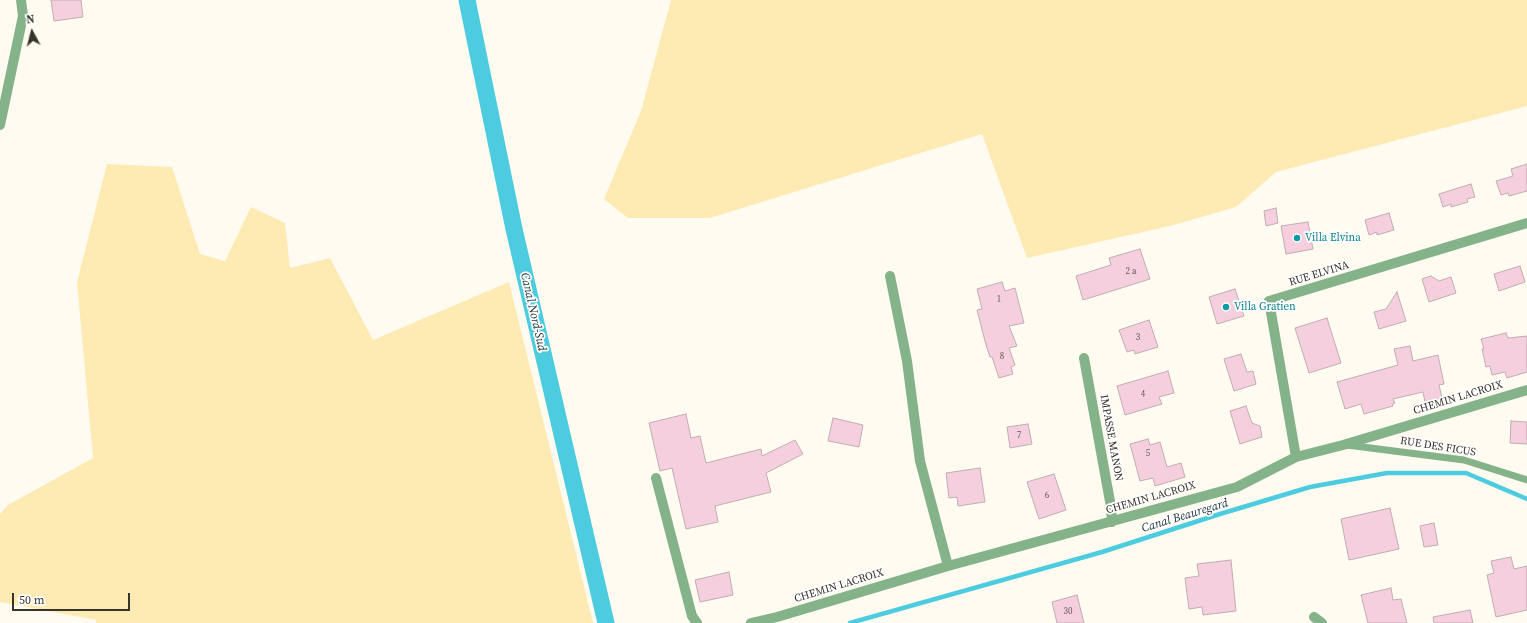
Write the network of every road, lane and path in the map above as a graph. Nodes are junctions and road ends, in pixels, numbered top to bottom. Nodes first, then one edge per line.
1 (22, 0) edge
2 (0, 125) edge
3 (1527, 223) edge
4 (890, 276) dead end
5 (1084, 358) dead end
6 (1527, 390) edge
7 (1343, 445) junction
8 (1296, 457) junction
9 (656, 478) dead end
10 (1527, 480) edge
11 (1112, 522) junction
12 (948, 566) junction
13 (697, 623) edge
14 (751, 623) edge

1 - 2 street
3 - 8 street, RUE ELVINA
4 - 12 street
5 - 11 street, IMPASSE MANON
6 - 7 street, CHEMIN LACROIX
7 - 8 street, CHEMIN LACROIX
7 - 10 lane, RUE DES FICUS
8 - 11 street, CHEMIN LACROIX
9 - 13 street
11 - 12 street, CHEMIN LACROIX
12 - 14 street, CHEMIN LACROIX

